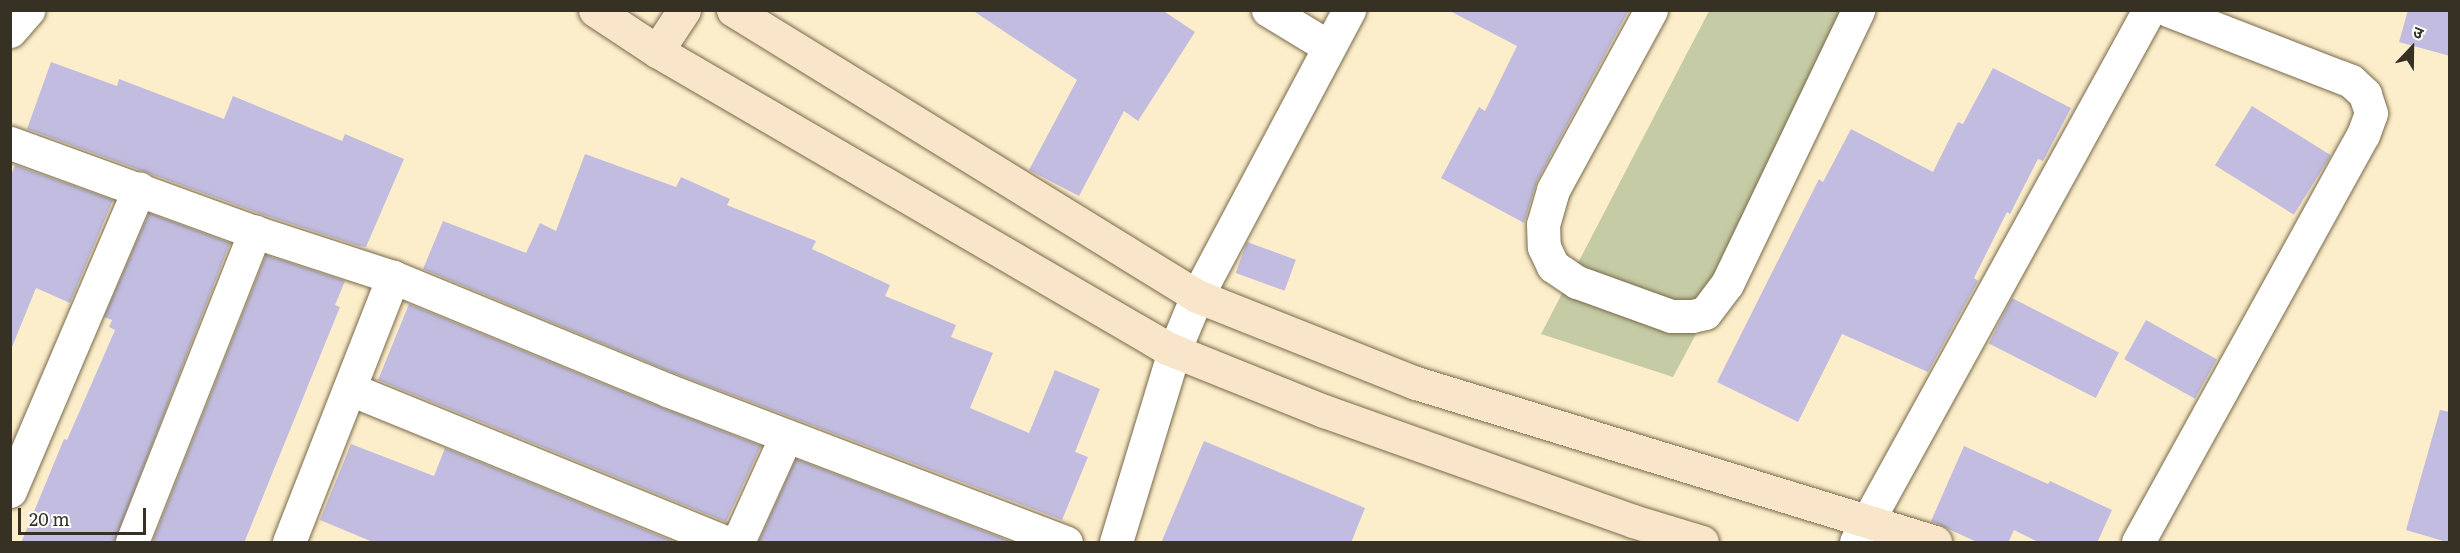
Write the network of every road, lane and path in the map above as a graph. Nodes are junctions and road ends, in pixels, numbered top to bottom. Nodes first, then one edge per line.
1 (28, 10) edge
2 (595, 10) edge
3 (684, 10) edge
4 (733, 10) edge
5 (1268, 10) edge
6 (1349, 10) edge
7 (1651, 10) edge
8 (1858, 10) edge
9 (2149, 10) edge
10 (2168, 10) edge
11 (10, 31) edge
12 (1329, 47) junction
13 (657, 51) junction
14 (10, 143) edge
15 (139, 188) junction
16 (255, 232) junction
17 (393, 277) junction
18 (1197, 296) junction
19 (1174, 351) junction
20 (350, 389) junction
21 (786, 436) junction
22 (18, 450) edge
23 (10, 491) edge
24 (1861, 533) edge
25 (132, 543) edge
26 (290, 543) edge
27 (725, 543) edge
28 (738, 543) edge
29 (1066, 543) edge
30 (1116, 543) edge
31 (1702, 543) edge
32 (1935, 543) edge
33 (2138, 543) edge

1 - 11 street
2 - 13 main road
3 - 13 main road
4 - 18 main road
5 - 12 street
6 - 12 street
7 - 8 street
9 - 24 street
10 - 33 street
12 - 18 street
13 - 19 main road
14 - 15 street
15 - 16 street
15 - 22 street
16 - 17 street
16 - 25 street
17 - 20 street
17 - 21 street
18 - 19 street
18 - 24 main road
19 - 30 street
19 - 31 main road
20 - 26 street
20 - 27 street
21 - 28 street
21 - 29 street
22 - 23 street
24 - 32 main road

